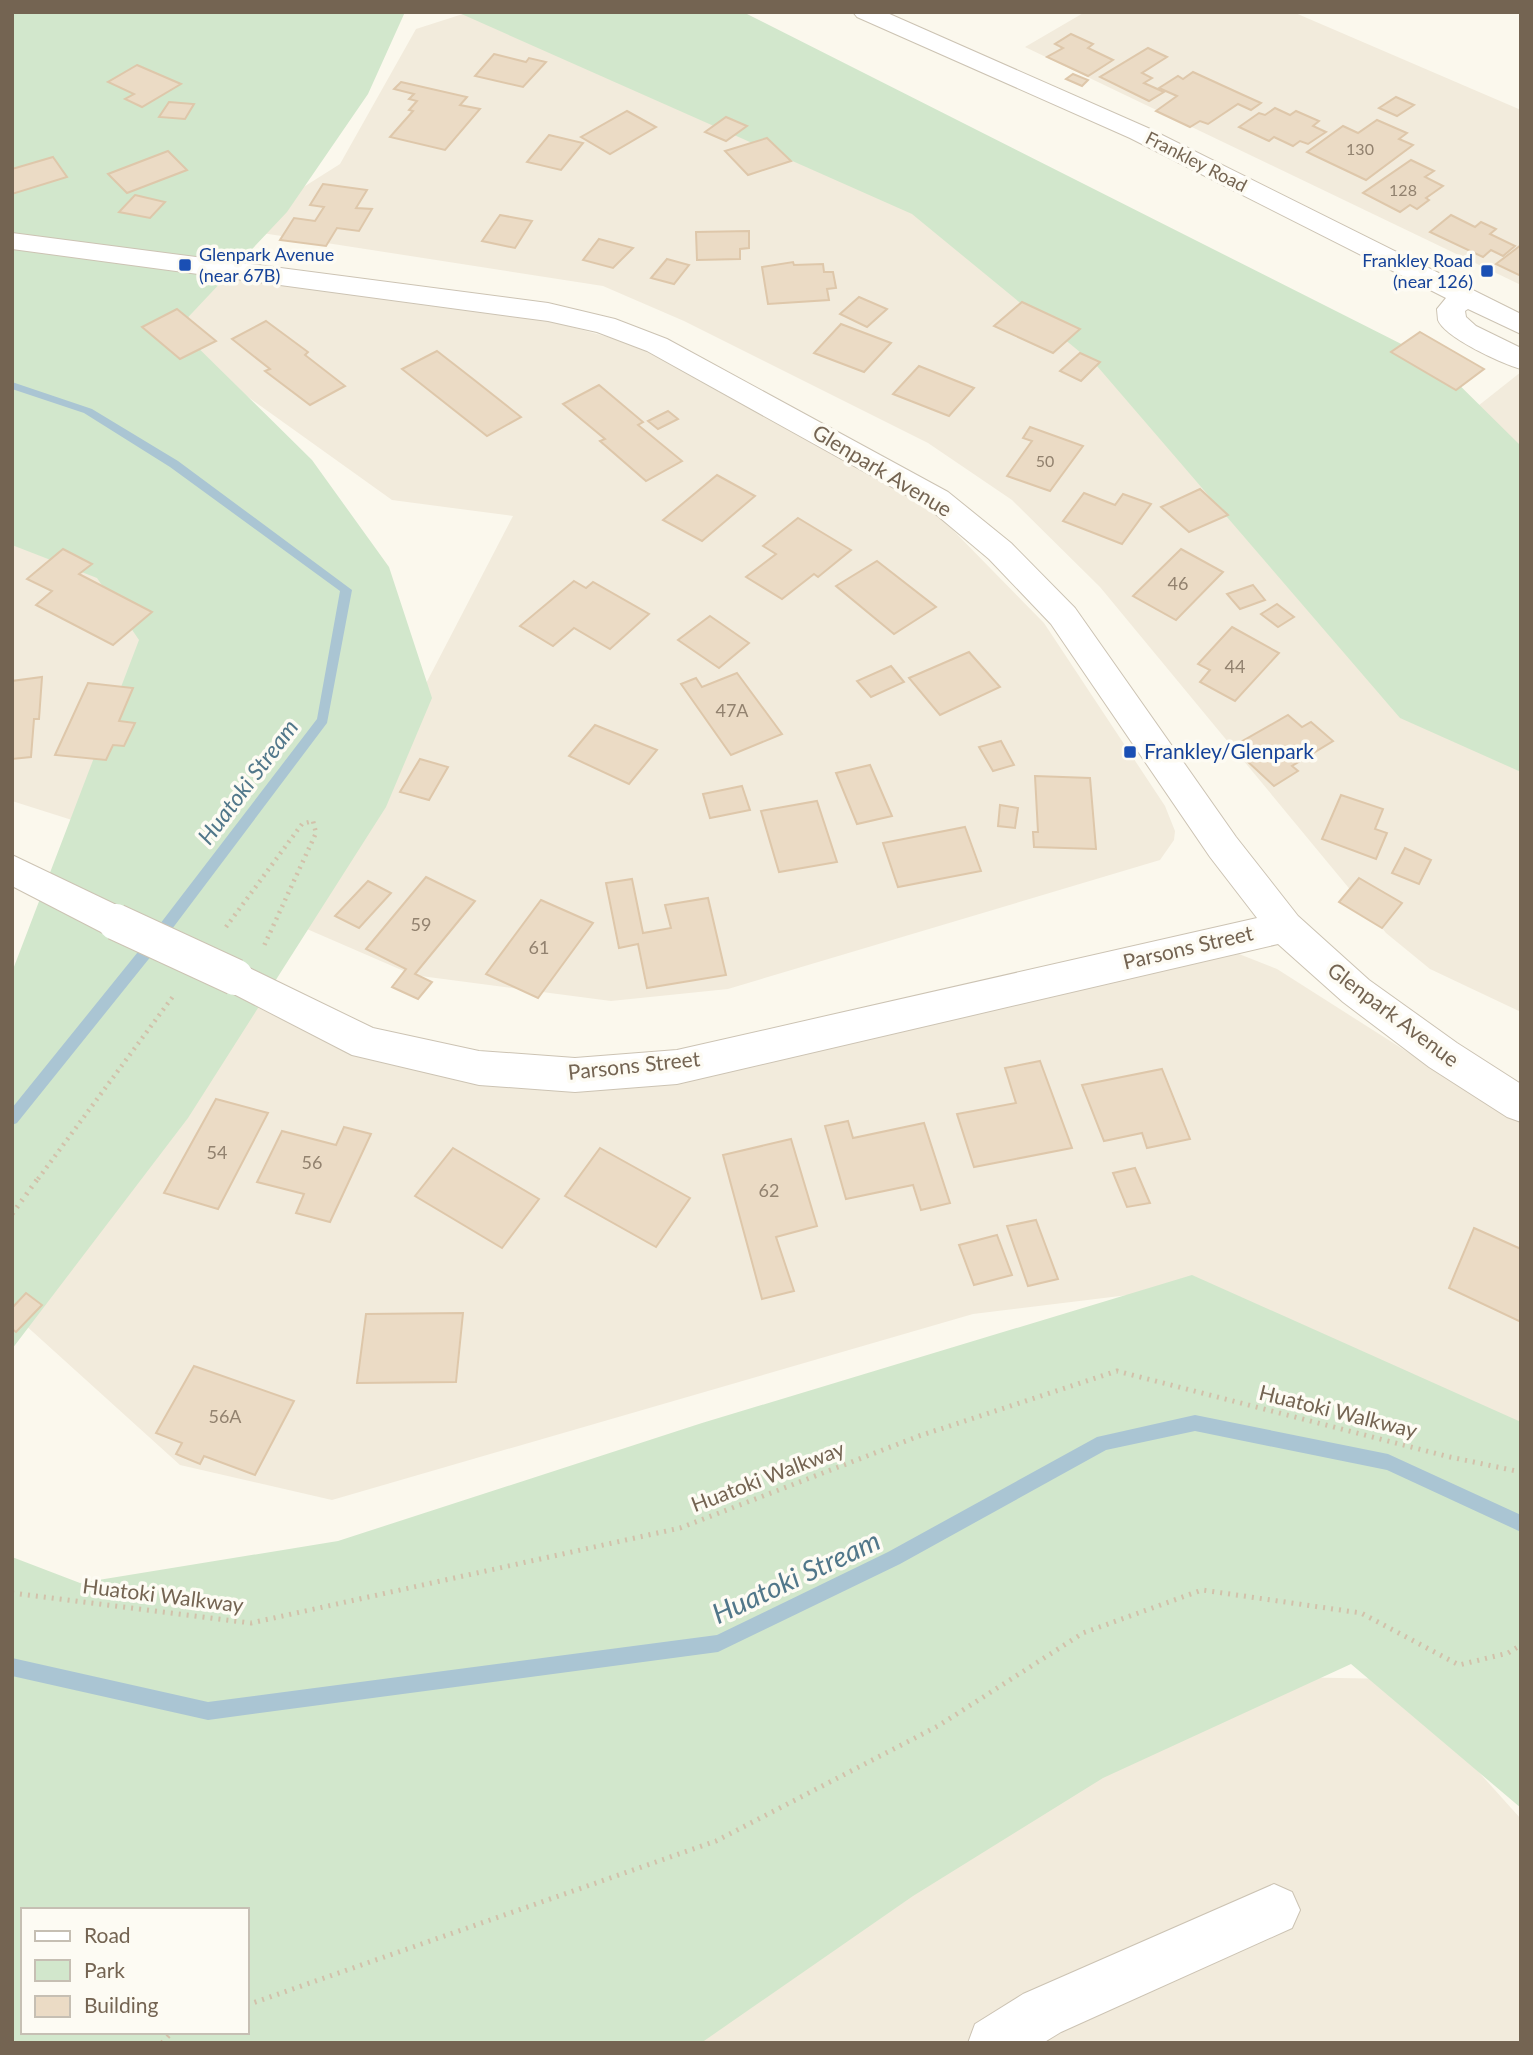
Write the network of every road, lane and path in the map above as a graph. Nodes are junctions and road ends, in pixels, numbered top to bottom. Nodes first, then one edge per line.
1 (865, 12) edge
2 (12, 241) edge
3 (1465, 297) junction
4 (1521, 325) edge
5 (1521, 360) edge
6 (12, 869) edge
7 (1285, 926) junction
8 (1521, 1105) edge
9 (1521, 1472) edge
10 (12, 1593) edge
11 (1521, 1645) edge
12 (1274, 1910) dead end
13 (248, 2005) edge
14 (994, 2043) edge

1 - 3 street, Frankley Road
2 - 7 street, Glenpark Avenue
3 - 4 street, Frankley Road
3 - 5 street
6 - 7 street, Parsons Street, bridge
7 - 8 street, Glenpark Avenue
9 - 10 path, Huatoki Walkway
11 - 13 path
12 - 14 street

